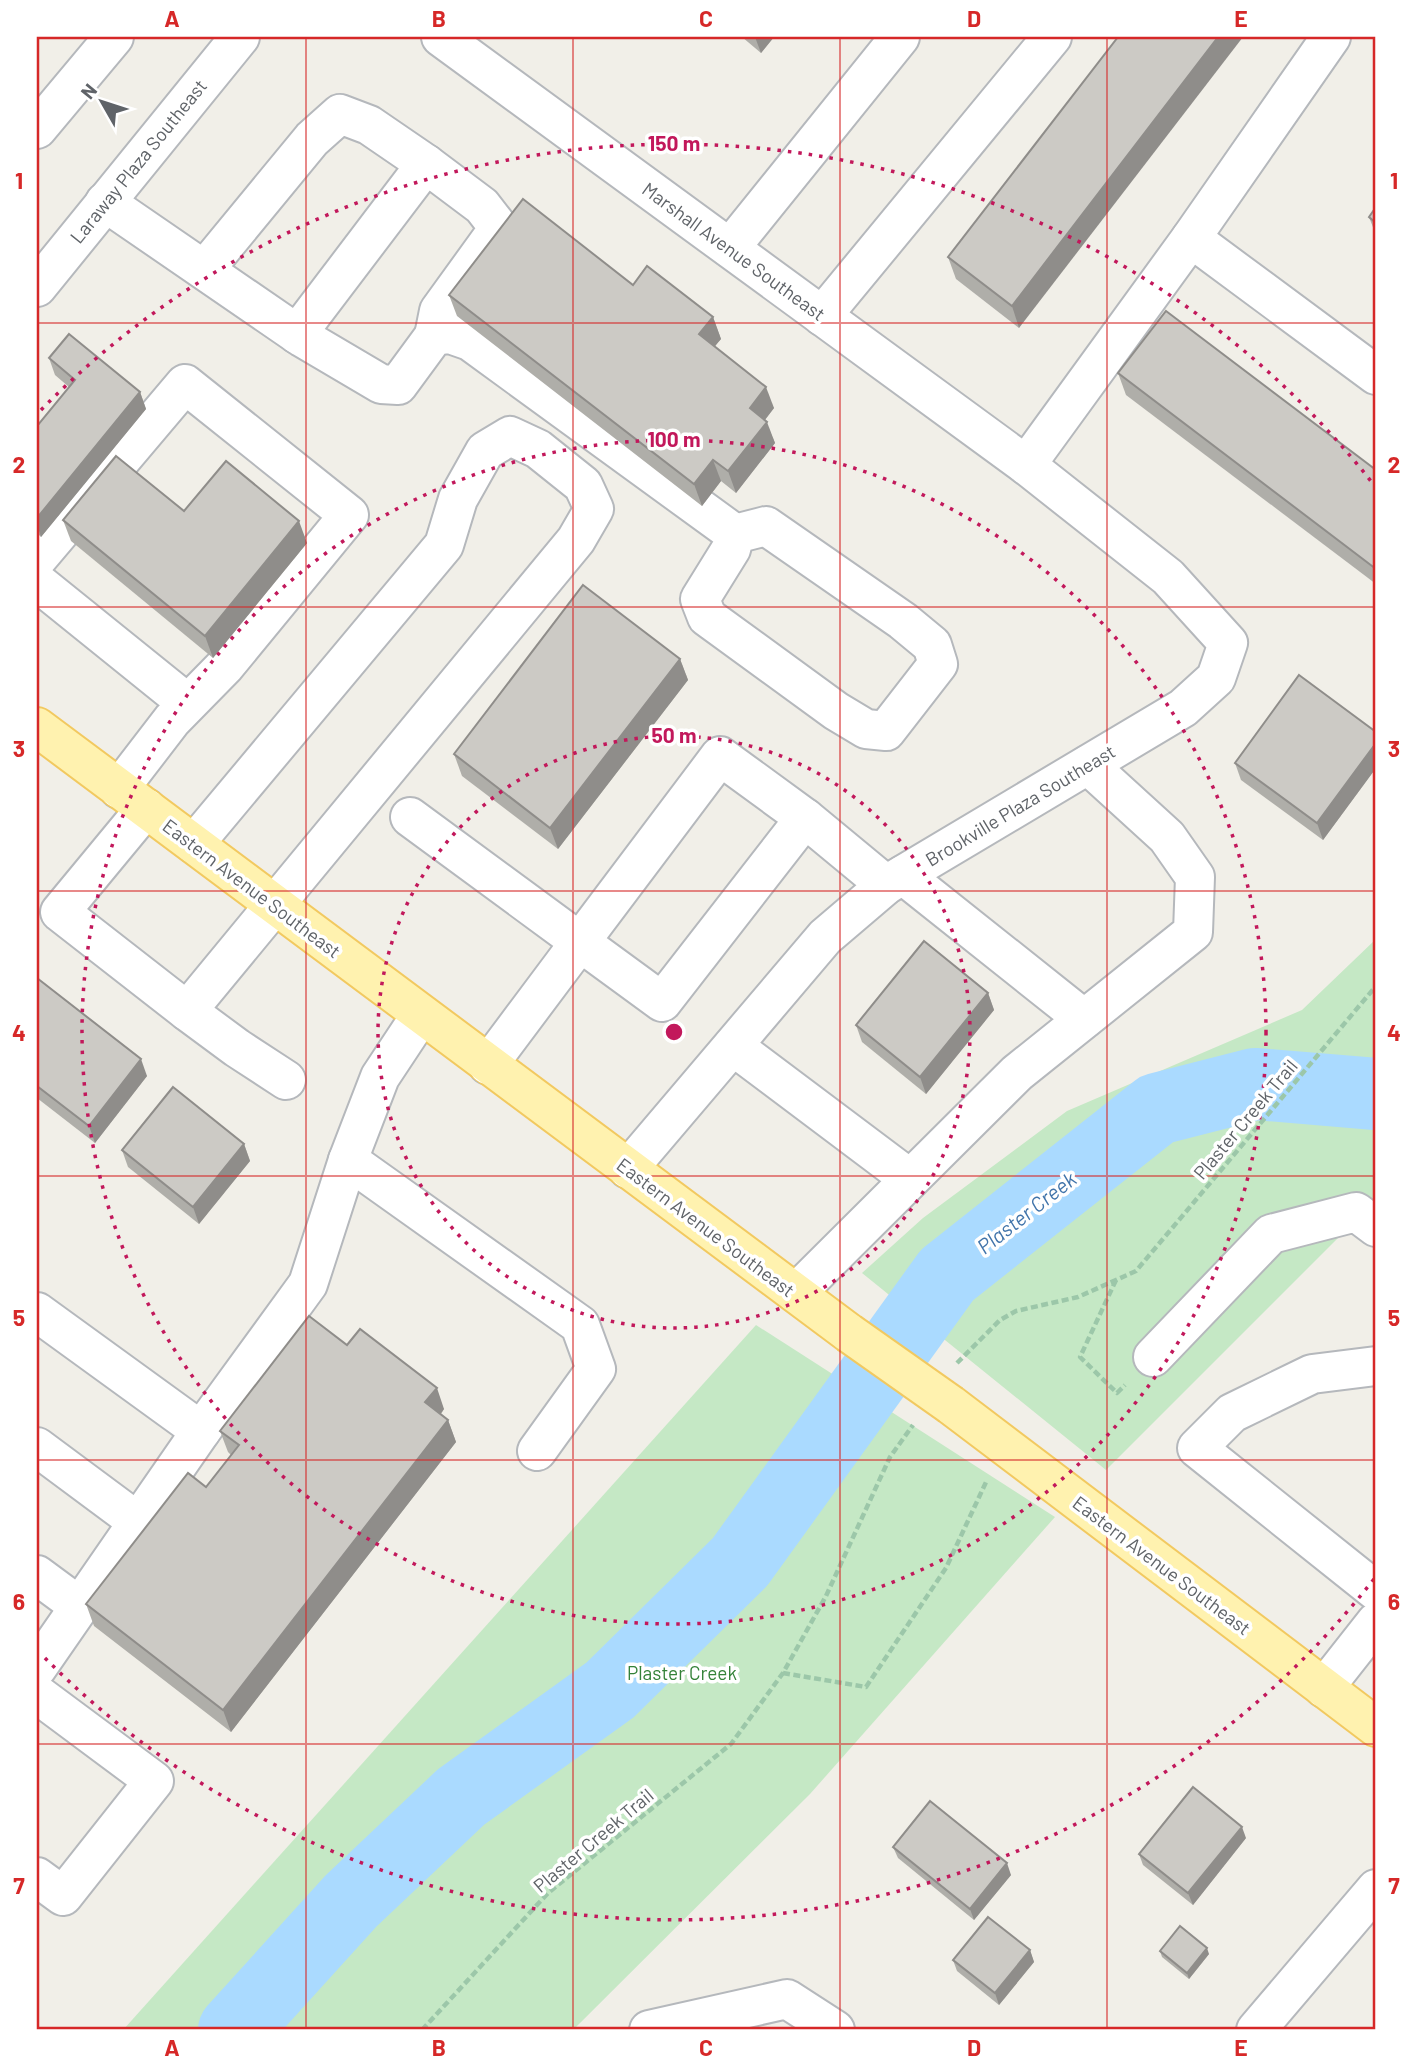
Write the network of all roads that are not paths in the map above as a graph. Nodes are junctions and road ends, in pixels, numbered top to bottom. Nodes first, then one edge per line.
1 (114, 37) edge
2 (240, 37) edge
3 (441, 37) edge
4 (900, 37) edge
5 (1052, 37) edge
6 (1331, 37) edge
7 (37, 129) edge
8 (426, 164) junction
9 (105, 202) junction
10 (1191, 238) junction
11 (730, 248) junction
12 (205, 269) junction
13 (37, 287) edge
14 (822, 316) junction
15 (297, 334) junction
16 (434, 336) junction
17 (1376, 375) edge
18 (1026, 465) junction
19 (735, 534) junction
20 (37, 559) edge
21 (37, 582) edge
22 (187, 703) junction
23 (37, 727) edge
24 (1088, 765) junction
25 (132, 798) junction
26 (410, 817) dead end
27 (805, 818) junction
28 (194, 844) junction
29 (894, 880) junction
30 (48, 902) edge
31 (275, 905) junction
32 (580, 942) junction
33 (187, 1011) junction
34 (421, 1014) junction
35 (1084, 1019) junction
36 (733, 1046) junction
37 (488, 1065) junction
38 (286, 1080) dead end
39 (348, 1160) junction
40 (628, 1169) junction
41 (911, 1179) junction
42 (1376, 1227) edge
43 (796, 1293) junction
44 (37, 1311) edge
45 (1153, 1357) road end
46 (1376, 1366) edge
47 (201, 1431) junction
48 (37, 1447) edge
49 (537, 1451) dead end
50 (138, 1522) junction
51 (37, 1575) edge
52 (1376, 1591) edge
53 (79, 1606) junction
54 (1376, 1622) edge
55 (37, 1668) edge
56 (1324, 1688) junction
57 (37, 1694) edge
58 (1376, 1727) edge
59 (37, 1877) edge
60 (1376, 1889) edge
61 (649, 2030) edge
62 (835, 2030) edge
63 (1256, 2030) edge

1 - 7 street
2 - 9 street, Laraway Plaza Southeast
3 - 11 street, Marshall Avenue Southeast
4 - 11 street
5 - 14 street
6 - 10 street
8 - 12 street
8 - 15 street
8 - 16 street
9 - 12 street
9 - 13 street, Laraway Plaza Southeast
10 - 17 street
10 - 18 street
11 - 14 street, Marshall Avenue Southeast
12 - 15 street
14 - 18 street, Marshall Avenue Southeast
15 - 16 street
16 - 19 street
18 - 24 street, Brookville Plaza Southeast
19 - 19 street
20 - 22 street
21 - 22 street
22 - 25 street
23 - 25 main road, Eastern Avenue Southeast
24 - 29 street, Brookville Plaza Southeast
24 - 35 street
25 - 28 main road, Eastern Avenue Southeast
25 - 30 street
26 - 32 street
27 - 29 street
27 - 32 street
27 - 32 street
28 - 31 main road, Eastern Avenue Southeast
28 - 31 street
29 - 35 street
29 - 36 street, Brookville Plaza Southeast
30 - 33 street
31 - 33 street
31 - 34 main road, Eastern Avenue Southeast
32 - 37 street
33 - 38 street
34 - 37 main road, Eastern Avenue Southeast
34 - 39 street
35 - 41 street
36 - 40 street, Brookville Plaza Southeast
36 - 41 street
37 - 40 main road, Eastern Avenue Southeast
39 - 47 street
39 - 49 street
40 - 43 main road, Eastern Avenue Southeast
41 - 43 street
42 - 45 street
43 - 56 main road, Eastern Avenue Southeast, bridge
44 - 47 street
46 - 52 street
47 - 50 street
48 - 50 street
50 - 53 street
51 - 53 street
53 - 55 street
54 - 56 street
56 - 58 main road, Eastern Avenue Southeast
57 - 59 street
60 - 63 street
61 - 62 street

